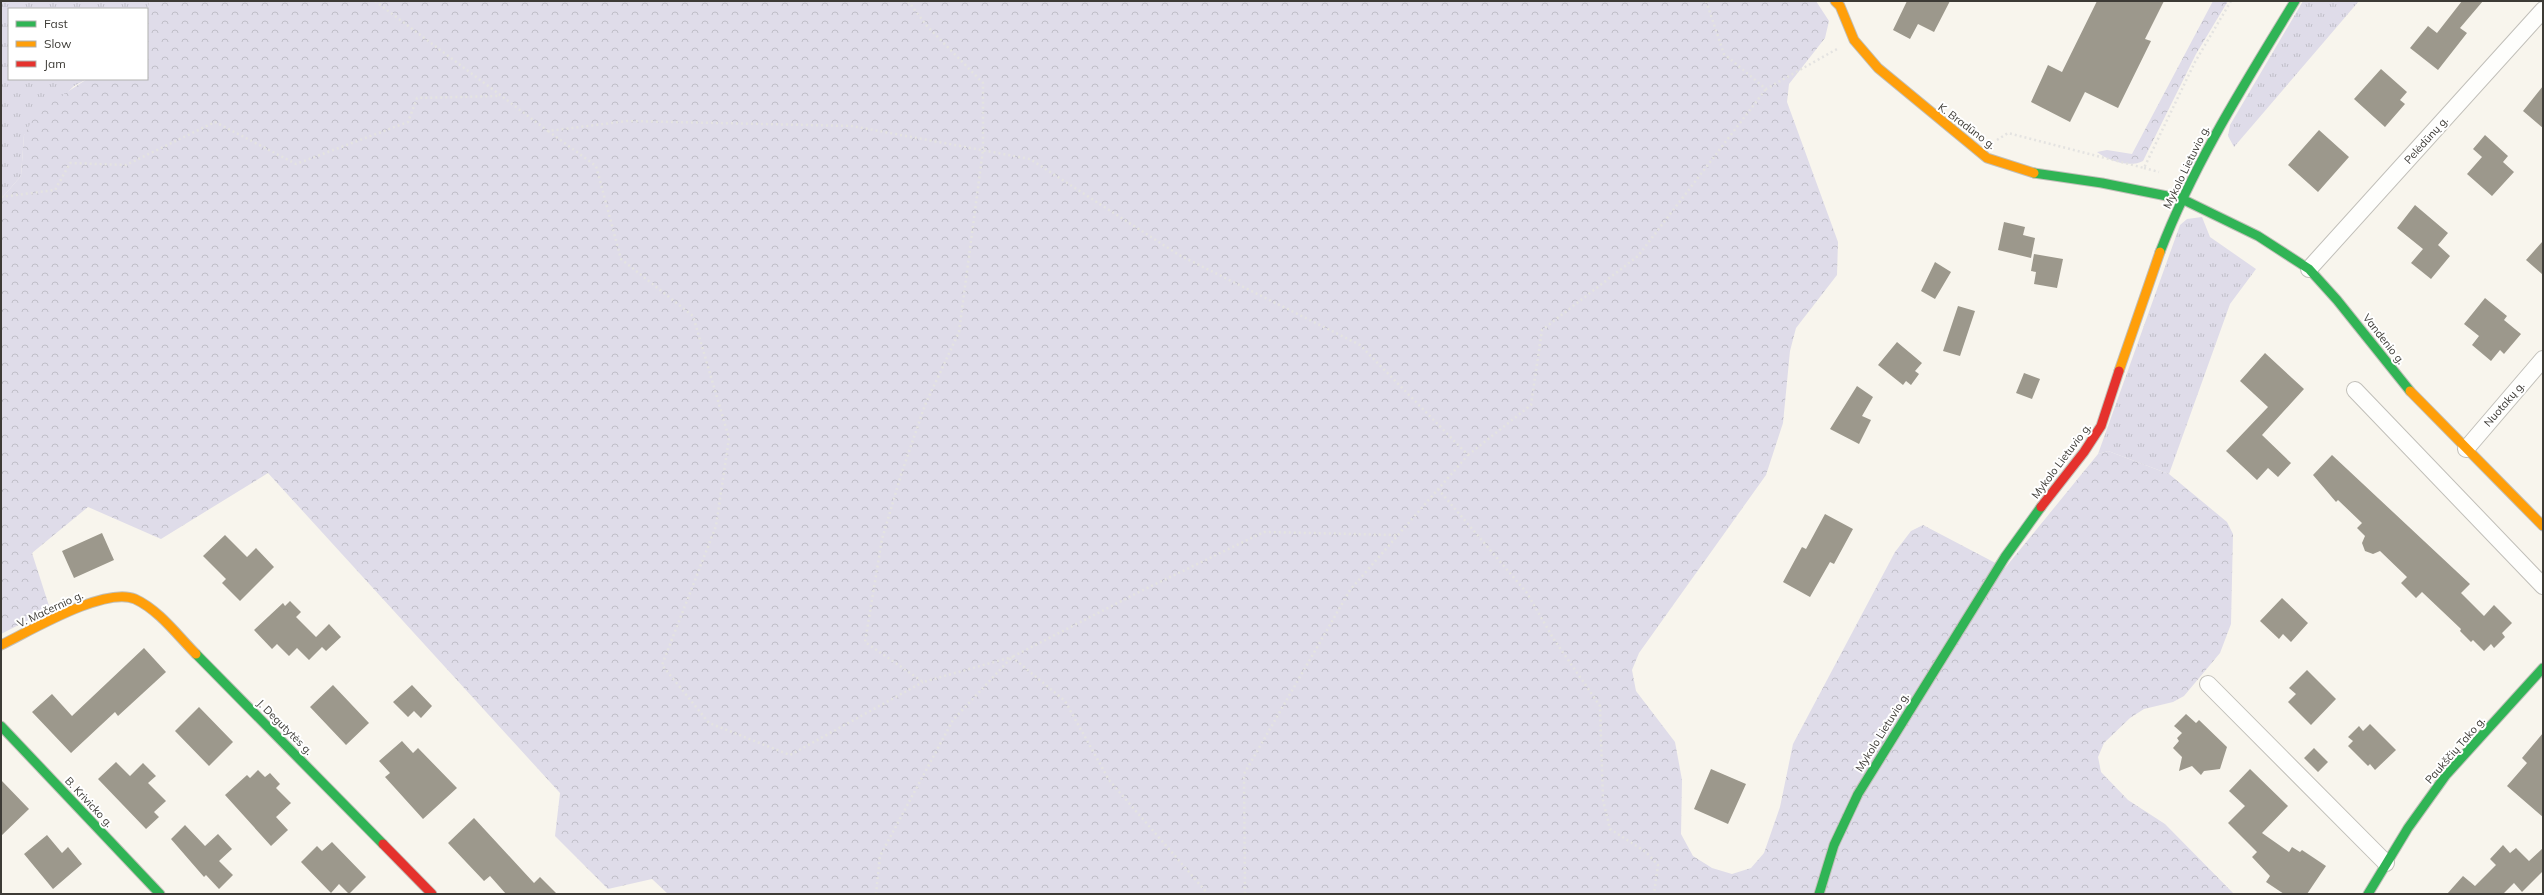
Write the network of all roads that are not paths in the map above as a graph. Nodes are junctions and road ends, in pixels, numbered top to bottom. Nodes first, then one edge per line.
1 (2295, 1) edge
2 (1841, 3) edge
3 (2543, 10) edge
4 (2182, 199) junction
5 (2309, 269) junction
6 (2543, 359) edge
7 (2355, 390) dead end
8 (2466, 449) junction
9 (2543, 526) edge
10 (2543, 586) edge
11 (110, 596) joint
12 (1, 645) edge
13 (2543, 668) edge
14 (2208, 684) dead end
15 (1, 726) edge
16 (2386, 863) junction
17 (160, 894) edge
18 (432, 894) edge
19 (1819, 894) edge
20 (2368, 894) edge

1 - 4 street, Mykolo Lietuvio g.
2 - 4 street, K. Bradūno g.
3 - 5 street, Pelėdūnų g.
4 - 5 street, Vandenio g.
4 - 19 street, Mykolo Lietuvio g.
5 - 8 street, Vandenio g.
6 - 8 street, Nuotakų g.
7 - 10 street
8 - 9 street, Vandenio g.
11 - 12 street, V. Mačernio g.
11 - 18 street, J. Degutytės g.
13 - 16 street, Paukščių Tako g.
14 - 16 street
15 - 17 street, B. Krivicko g.
16 - 20 street, Paukščių Tako g.

